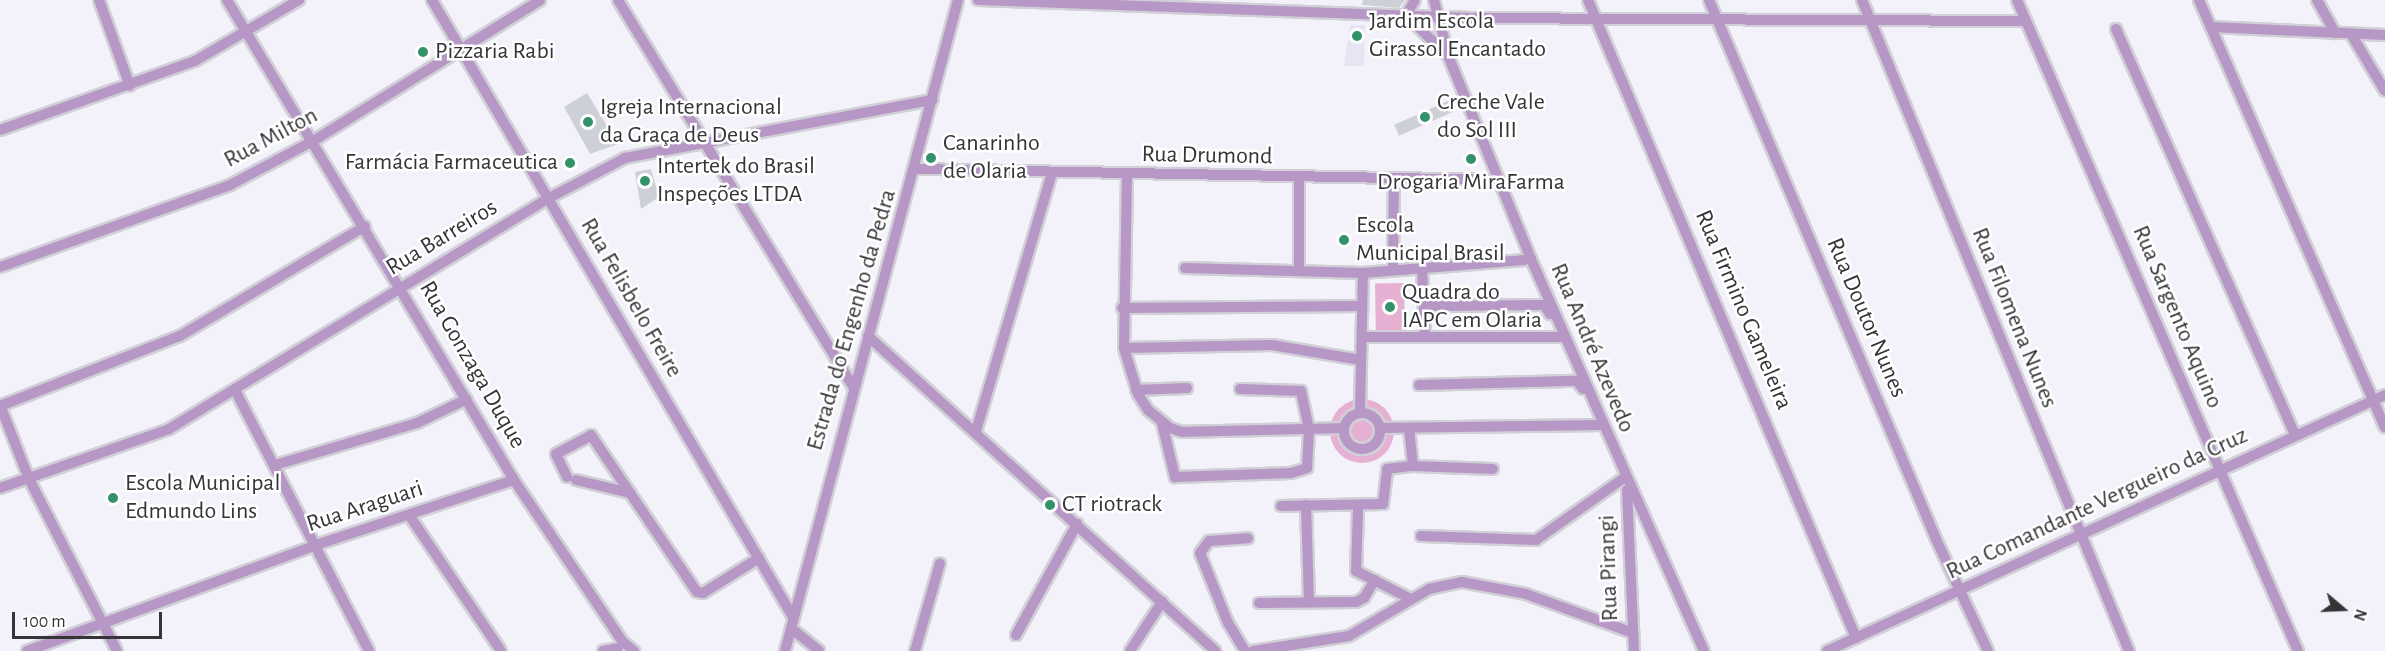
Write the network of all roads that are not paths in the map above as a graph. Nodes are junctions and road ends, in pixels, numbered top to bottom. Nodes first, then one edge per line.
1 (99, 0) edge
2 (227, 0) edge
3 (299, 0) edge
4 (432, 0) edge
5 (540, 0) edge
6 (618, 0) edge
7 (958, 0) edge
8 (978, 0) edge
9 (1274, 0) edge
10 (1415, 0) edge
11 (1588, 0) edge
12 (1709, 0) edge
13 (1862, 0) edge
14 (2017, 0) edge
15 (2199, 0) edge
16 (2317, 0) edge
17 (1433, 6) edge
18 (1281, 10) junction
19 (1406, 15) junction
20 (1594, 15) junction
21 (1716, 17) junction
22 (2026, 21) junction
23 (1871, 23) junction
24 (2211, 27) junction
25 (2116, 29) dead end
26 (247, 32) junction
27 (2335, 33) junction
28 (2351, 34) junction
29 (2385, 34) edge
30 (460, 48) junction
31 (1449, 58) junction
32 (130, 86) junction
33 (2385, 91) edge
34 (933, 100) junction
35 (0, 130) edge
36 (314, 141) junction
37 (706, 145) junction
38 (916, 169) junction
39 (1052, 173) junction
40 (1127, 176) junction
41 (1299, 178) junction
42 (1394, 178) junction
43 (1498, 180) junction
44 (549, 198) junction
45 (365, 226) junction
46 (1524, 260) dead end
47 (0, 267) edge
48 (1185, 268) dead end
49 (1422, 268) junction
50 (1393, 270) junction
51 (1299, 271) junction
52 (1363, 273) junction
53 (402, 286) junction
54 (1362, 306) junction
55 (1424, 306) junction
56 (1122, 308) junction
57 (868, 336) junction
58 (1425, 336) junction
59 (1362, 337) junction
60 (1561, 337) junction
61 (1124, 348) junction
62 (1361, 360) junction
63 (1419, 385) dead end
64 (854, 386) junction
65 (1187, 388) dead end
66 (1240, 389) dead end
67 (235, 390) junction
68 (1136, 390) junction
69 (2385, 395) edge
70 (467, 399) junction
71 (2373, 401) junction
72 (0, 405) edge
73 (1360, 413) junction
74 (1162, 423) junction
75 (1599, 425) junction
76 (2385, 427) edge
77 (1344, 428) junction
78 (1380, 428) junction
79 (1409, 428) junction
80 (1309, 429) junction
81 (976, 431) junction
82 (2295, 435) junction
83 (275, 465) junction
84 (1413, 466) junction
85 (1493, 469) dead end
86 (2220, 469) junction
87 (28, 479) junction
88 (514, 480) junction
89 (1625, 480) junction
90 (0, 488) edge
91 (630, 493) junction
92 (1306, 504) junction
93 (1281, 506) dead end
94 (1358, 509) dead end
95 (409, 514) junction
96 (1077, 524) junction
97 (2080, 535) junction
98 (1420, 536) dead end
99 (1248, 538) dead end
100 (316, 545) junction
101 (759, 558) junction
102 (940, 563) dead end
103 (1375, 580) junction
104 (1959, 591) junction
105 (1411, 598) junction
106 (1162, 602) junction
107 (1309, 602) junction
108 (1259, 603) dead end
109 (793, 617) junction
110 (102, 623) junction
111 (791, 628) junction
112 (1633, 633) junction
113 (1016, 635) dead end
114 (1856, 638) junction
115 (619, 647) edge
116 (27, 651) edge
117 (117, 651) edge
118 (369, 651) edge
119 (501, 651) edge
120 (603, 651) edge
121 (634, 651) edge
122 (785, 651) edge
123 (819, 651) edge
124 (915, 651) edge
125 (1130, 651) edge
126 (1216, 651) edge
127 (1245, 651) edge
128 (1253, 651) edge
129 (1634, 651) edge
130 (1704, 651) edge
131 (1827, 651) edge
132 (1988, 651) edge
133 (2129, 651) edge
134 (2298, 651) edge

1 - 32 street
2 - 26 street, Rua Gonzaga Duque
3 - 26 street
4 - 30 street, Rua Felisbelo Freire
5 - 30 street, Rua Milton
6 - 37 street
7 - 34 street, Estrada do Engenho da Pedra
8 - 18 street
9 - 18 street
10 - 19 street
11 - 20 street, Rua Firmino Gameleira
12 - 21 street, Rua Doutor Nunes
13 - 23 street, Rua Filomena Nunes
14 - 22 street, Rua Sargento Aquino
15 - 24 street
16 - 27 street
17 - 19 street
17 - 20 street
17 - 31 street, Rua André Azevedo
18 - 19 street
19 - 31 street, Rua André Azevedo
20 - 21 street
20 - 114 street, Rua Firmino Gameleira
21 - 23 street
21 - 104 street, Rua Doutor Nunes
22 - 23 street
22 - 86 street, Rua Sargento Aquino
23 - 97 street, Rua Filomena Nunes
24 - 27 street
24 - 71 street
25 - 82 street
26 - 32 street
26 - 36 street, Rua Gonzaga Duque
27 - 28 street
28 - 29 street
28 - 33 street
30 - 36 street, Rua Milton
30 - 44 street, Rua Felisbelo Freire
31 - 43 street, Rua André Azevedo
32 - 35 street
34 - 37 street, Rua Barreiros
34 - 38 street, Estrada do Engenho da Pedra
36 - 45 street, Rua Gonzaga Duque
36 - 47 street, Rua Milton
37 - 44 street, Rua Barreiros
37 - 64 street
38 - 39 street, Rua Drumond
38 - 57 street, Estrada do Engenho da Pedra
39 - 40 street, Rua Drumond
39 - 81 street
40 - 41 street, Rua Drumond
40 - 56 street
41 - 42 street, Rua Drumond
41 - 51 street
42 - 43 street, Rua Drumond
42 - 50 street
43 - 60 street, Rua André Azevedo
44 - 53 street, Rua Barreiros
44 - 101 street, Rua Felisbelo Freire
45 - 53 street, Rua Gonzaga Duque
45 - 72 street
46 - 49 street
48 - 51 street
49 - 50 street
49 - 55 street
50 - 52 street
51 - 52 street
52 - 54 street
53 - 67 street, Rua Barreiros
53 - 70 street, Rua Gonzaga Duque
54 - 56 street
54 - 59 street
55 - 58 street
55 - 60 street
56 - 61 street
57 - 64 street, Estrada do Engenho da Pedra
57 - 81 street
58 - 59 street
58 - 60 street
59 - 62 street
60 - 75 street, Rua André Azevedo
61 - 62 street
61 - 68 street
62 - 73 street
63 - 75 street
64 - 109 street, Estrada do Engenho da Pedra
65 - 68 street
66 - 80 street
67 - 83 street
67 - 87 street, Rua Barreiros
68 - 74 street
69 - 71 street, Rua Comandante Vergueiro da Cruz
70 - 83 street
70 - 88 street, Rua Gonzaga Duque
71 - 76 street
71 - 82 street, Rua Comandante Vergueiro da Cruz
72 - 87 street
73 - 77 street
73 - 78 street
74 - 80 street
74 - 80 street
75 - 79 street
75 - 89 street, Rua André Azevedo
77 - 78 street
77 - 80 street
78 - 79 street
79 - 84 street
81 - 96 street
82 - 86 street, Rua Comandante Vergueiro da Cruz
83 - 100 street
84 - 85 street
84 - 92 street
86 - 97 street, Rua Comandante Vergueiro da Cruz
86 - 134 street, Rua Sargento Aquino
87 - 90 street, Rua Barreiros
87 - 110 street
88 - 95 street, Rua Araguari
88 - 115 street, Rua Gonzaga Duque
89 - 98 street
89 - 112 street, Rua Pirangi
89 - 130 street, Rua André Azevedo
91 - 91 street
91 - 101 street
92 - 93 street
92 - 107 street
94 - 103 street
95 - 100 street, Rua Araguari
95 - 119 street
96 - 106 street
96 - 113 street
97 - 104 street, Rua Comandante Vergueiro da Cruz
97 - 133 street, Rua Filomena Nunes
99 - 127 street
100 - 110 street, Rua Araguari
100 - 118 street
101 - 109 street, Rua Felisbelo Freire
102 - 124 street
103 - 105 street
103 - 107 street
104 - 114 street, Rua Comandante Vergueiro da Cruz
104 - 132 street, Rua Doutor Nunes
105 - 112 street
105 - 128 street
106 - 125 street
106 - 126 street
107 - 108 street
109 - 111 street, Estrada do Engenho da Pedra
110 - 116 street, Rua Araguari
110 - 117 street
111 - 122 street, Estrada do Engenho da Pedra
111 - 123 street
112 - 129 street, Rua Pirangi
114 - 131 street, Rua Comandante Vergueiro da Cruz
115 - 120 street
115 - 121 street, Rua Gonzaga Duque

